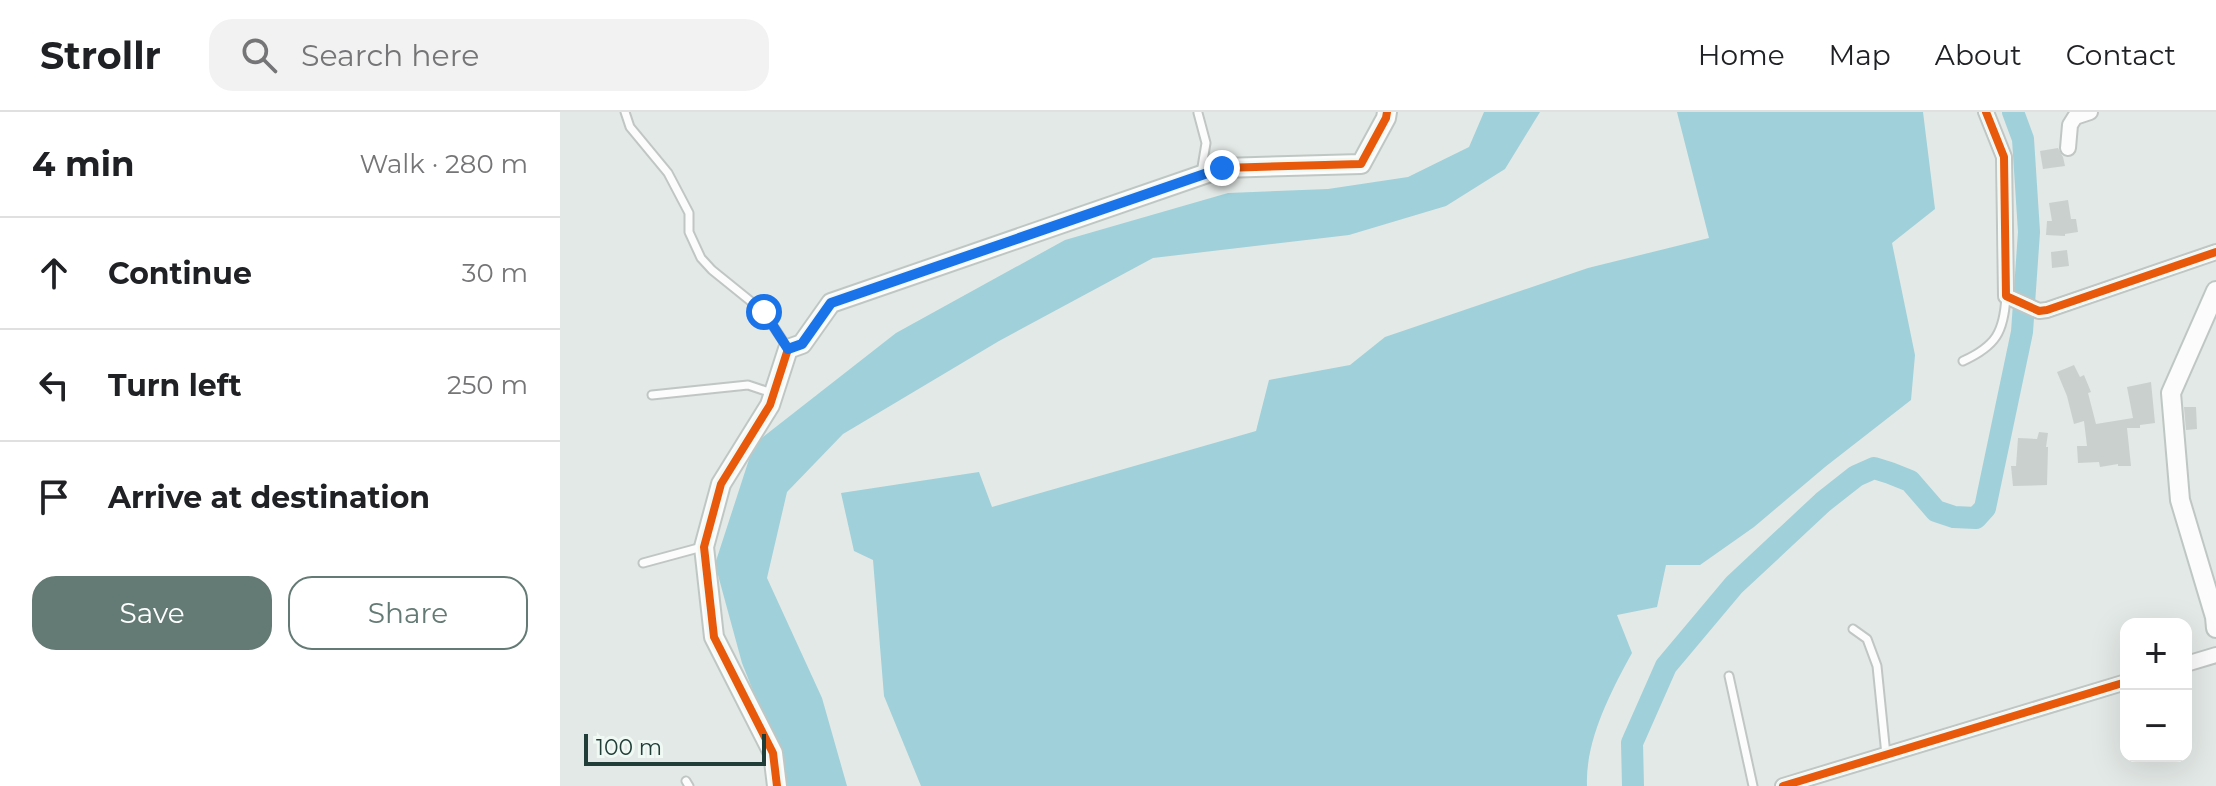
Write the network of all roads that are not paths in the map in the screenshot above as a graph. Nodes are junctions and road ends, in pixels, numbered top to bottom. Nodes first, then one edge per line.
1 (625, 112) edge
2 (1387, 112) edge
3 (1986, 112) edge
4 (2090, 112) edge
5 (1198, 113) edge
6 (2068, 148) dead end
7 (1201, 176) junction
8 (2216, 252) edge
9 (2216, 291) edge
10 (2013, 299) junction
11 (788, 349) junction
12 (1963, 361) dead end
13 (774, 393) junction
14 (652, 395) dead end
15 (704, 547) junction
16 (643, 563) dead end
17 (2216, 620) edge
18 (1853, 629) dead end
19 (2216, 655) edge
20 (2192, 662) edge
21 (1729, 676) dead end
22 (2120, 684) edge
23 (1886, 755) junction
24 (777, 786) edge
25 (1753, 786) edge
26 (1783, 786) edge

1 - 11 lane
2 - 7 street
3 - 10 street
4 - 6 street
5 - 7 lane
7 - 11 street
8 - 10 street
9 - 17 street
10 - 12 lane
11 - 13 street
13 - 14 lane
13 - 15 street
15 - 16 lane
15 - 24 street
18 - 23 lane
19 - 20 street
21 - 25 lane
22 - 23 street
23 - 26 street

